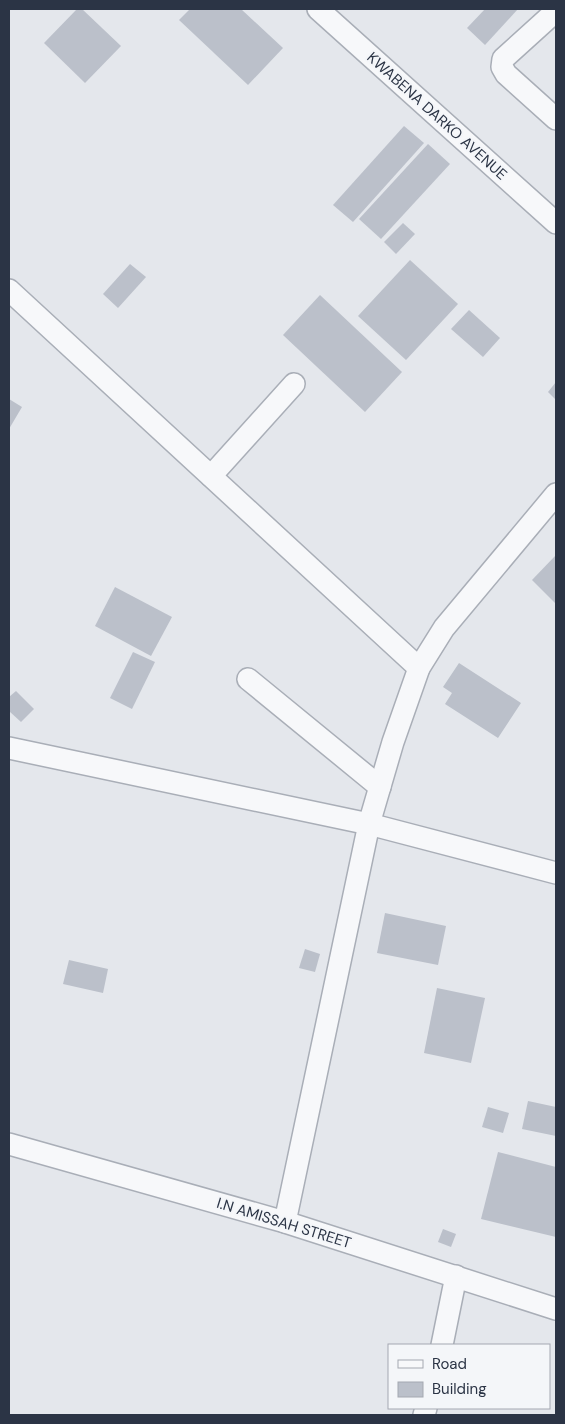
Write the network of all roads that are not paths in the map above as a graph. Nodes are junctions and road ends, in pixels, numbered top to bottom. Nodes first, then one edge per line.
1 (318, 9) edge
2 (556, 11) edge
3 (556, 119) edge
4 (556, 223) edge
5 (9, 290) edge
6 (294, 384) dead end
7 (211, 476) junction
8 (556, 494) edge
9 (420, 668) junction
10 (248, 679) dead end
11 (9, 748) edge
12 (380, 787) junction
13 (369, 824) junction
14 (556, 873) edge
15 (9, 1144) edge
16 (285, 1222) junction
17 (456, 1276) junction
18 (556, 1309) edge
19 (442, 1344) edge

1 - 4 street, KWABENA DARKO AVENUE
2 - 3 street
5 - 7 street
6 - 7 street
7 - 9 street
8 - 9 street
9 - 12 street
10 - 12 street
11 - 13 street
12 - 13 street
13 - 14 street
13 - 16 street
15 - 16 street, I.N AMISSAH STREET
16 - 17 street, I.N AMISSAH STREET
17 - 18 street, I.N AMISSAH STREET
17 - 19 street

